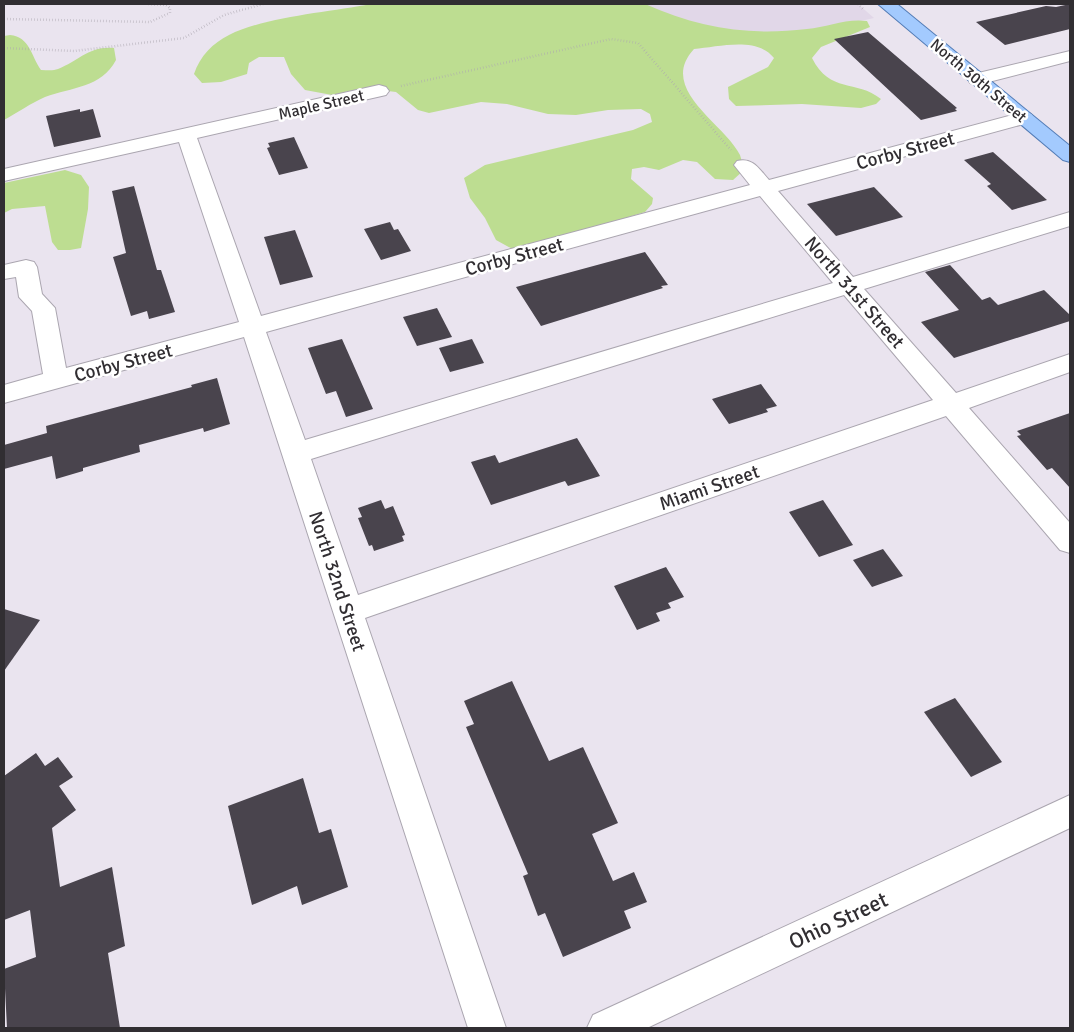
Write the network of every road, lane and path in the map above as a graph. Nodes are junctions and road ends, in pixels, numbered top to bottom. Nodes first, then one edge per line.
1 (147, 4) edge
2 (263, 4) edge
3 (892, 4) edge
4 (4, 19) edge
5 (4, 48) edge
6 (1070, 56) edge
7 (977, 79) junction
8 (379, 91) joint
9 (1024, 118) junction
10 (186, 134) junction
11 (1070, 156) edge
12 (744, 164) joint
13 (4, 175) edge
14 (765, 188) junction
15 (1070, 219) edge
16 (4, 272) edge
17 (849, 286) junction
18 (252, 327) junction
19 (1070, 363) edge
20 (56, 380) junction
21 (4, 394) edge
22 (951, 404) junction
23 (296, 454) junction
24 (1070, 542) edge
25 (348, 611) junction
26 (1070, 811) edge
27 (487, 1028) edge
28 (606, 1028) edge

1 - 4 path
2 - 5 path
3 - 7 main road, North 30th Street
6 - 7 street
7 - 9 main road, North 30th Street
8 - 10 street, Maple Street
8 - 12 path, Maple Street
9 - 11 main road, North 30th Street
9 - 14 street, Corby Street
10 - 13 street, Maple Street
10 - 18 street, North 32nd Street
12 - 14 street, North 31st Street
14 - 17 street, North 31st Street
14 - 18 street, Corby Street
15 - 17 street
16 - 20 street
17 - 22 street, North 31st Street
17 - 23 street
18 - 20 street, Corby Street
18 - 23 street, North 32nd Street
19 - 22 street, Miami Street
20 - 21 street, Corby Street
22 - 24 street, North 31st Street
22 - 25 street, Miami Street
23 - 25 street, North 32nd Street
25 - 27 street, North 32nd Street
26 - 28 street, Ohio Street

